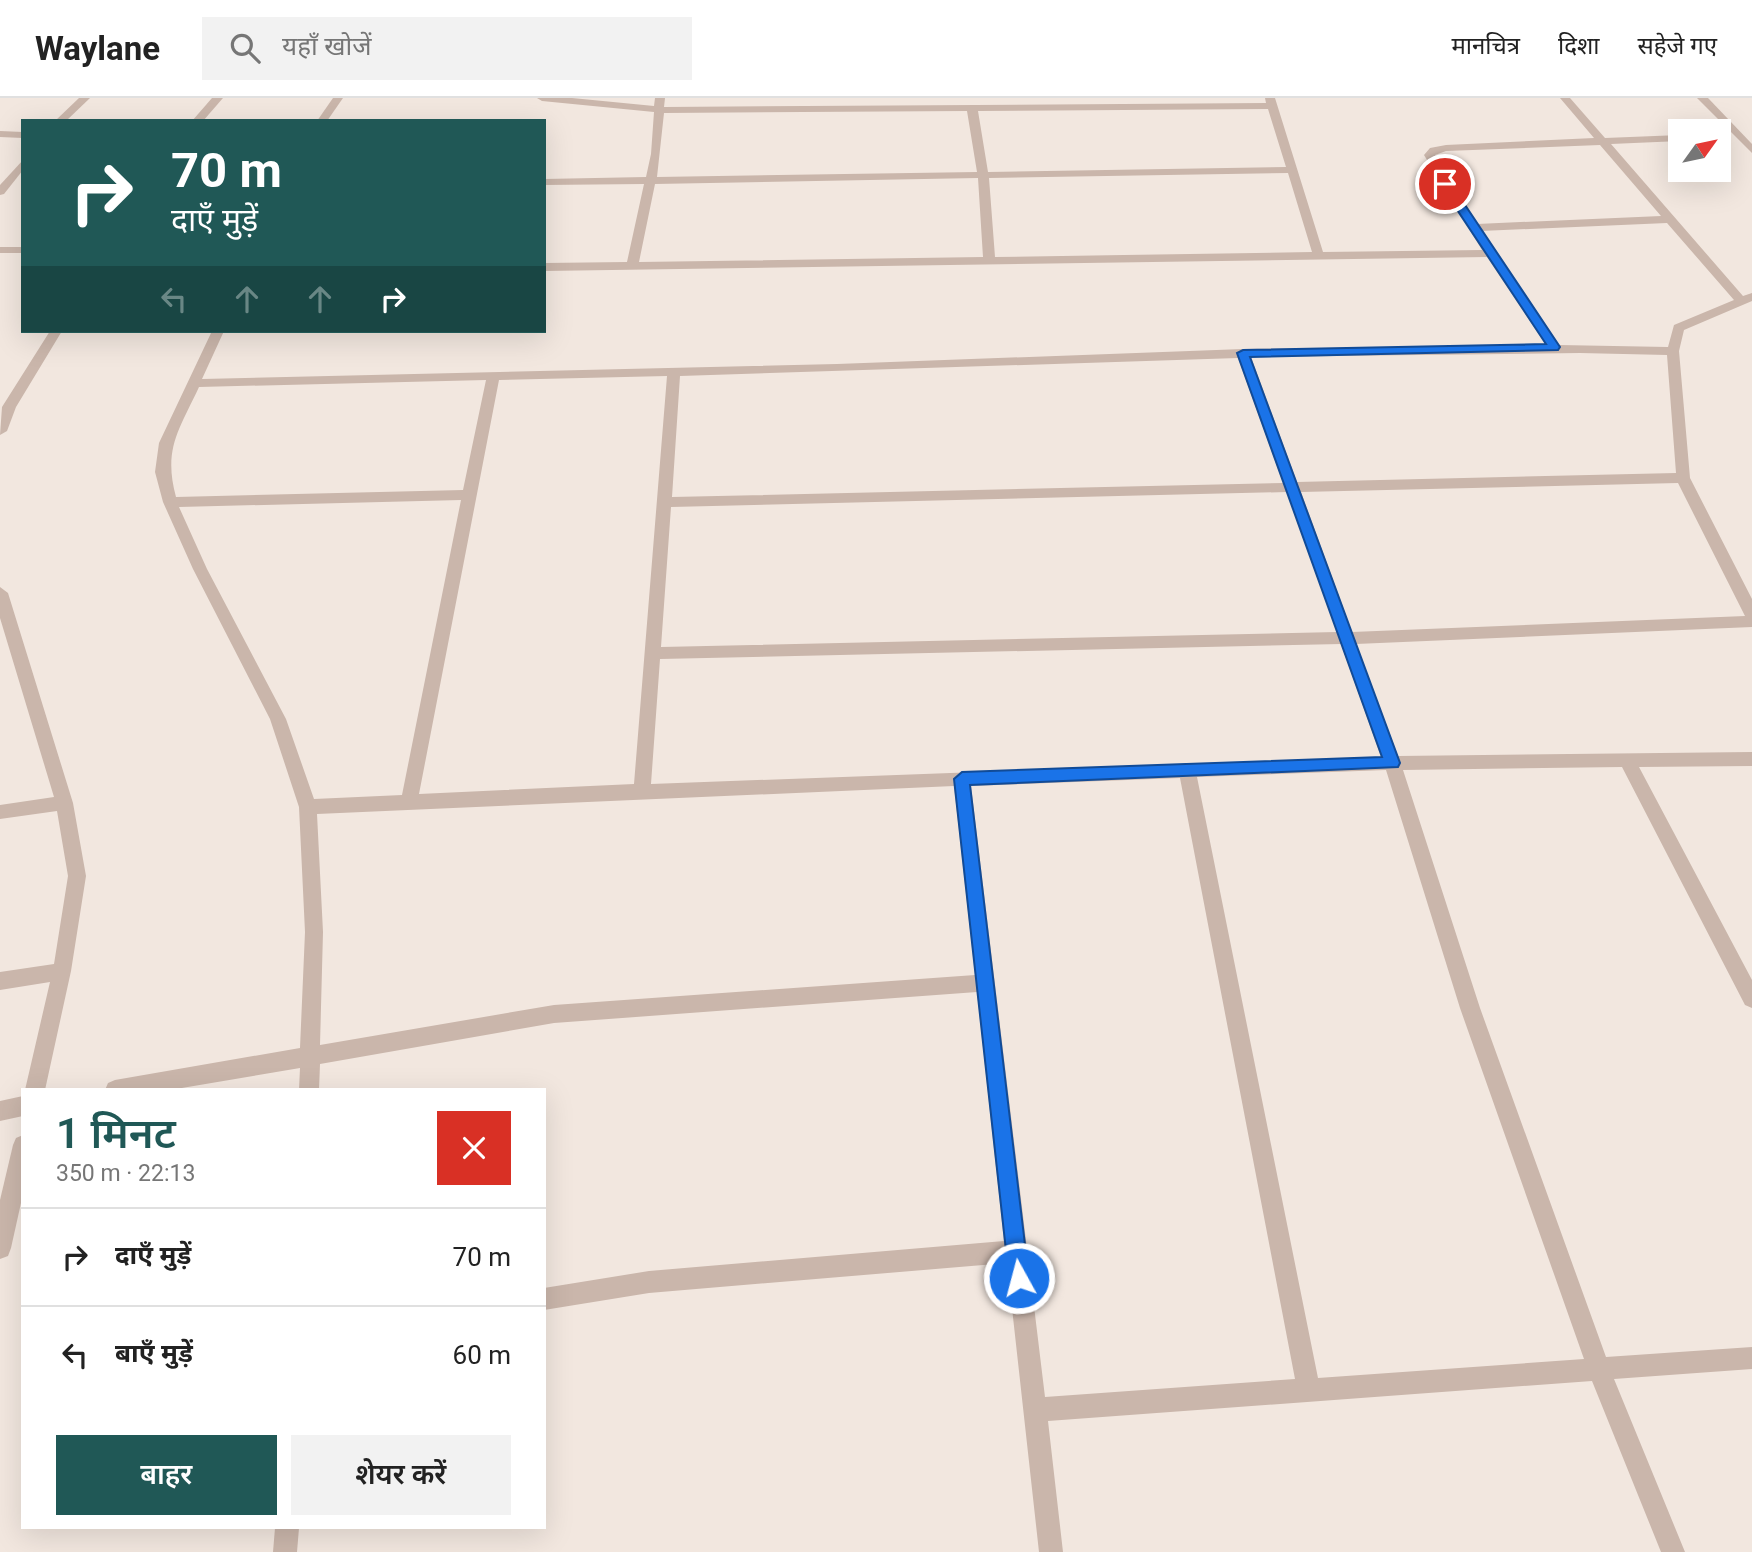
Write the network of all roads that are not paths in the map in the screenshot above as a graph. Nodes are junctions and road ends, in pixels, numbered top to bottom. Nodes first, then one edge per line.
1 (85, 98) edge
2 (218, 98) edge
3 (338, 98) edge
4 (542, 98) edge
5 (1565, 98) edge
6 (1702, 98) edge
7 (1272, 102) edge
8 (660, 104) edge
9 (972, 108) junction
10 (62, 119) edge
11 (199, 119) edge
12 (323, 119) edge
13 (0, 134) edge
14 (21, 135) edge
15 (1752, 135) edge
16 (1731, 136) edge
17 (1738, 136) junction
18 (1668, 138) edge
19 (1603, 141) junction
20 (1752, 150) edge
21 (21, 166) edge
22 (1293, 170) junction
23 (983, 175) junction
24 (650, 181) junction
25 (546, 182) edge
26 (0, 192) edge
27 (1670, 219) junction
28 (1473, 228) junction
29 (0, 250) edge
30 (21, 250) edge
31 (1490, 253) junction
32 (1319, 257) junction
33 (989, 261) junction
34 (632, 266) junction
35 (546, 267) edge
36 (1746, 299) edge
37 (55, 333) edge
38 (217, 333) edge
39 (1554, 347) junction
40 (1673, 351) junction
41 (1243, 353) junction
42 (674, 372) junction
43 (493, 376) junction
44 (192, 383) junction
45 (0, 431) edge
46 (1683, 478) junction
47 (1290, 487) junction
48 (471, 495) junction
49 (170, 502) junction
50 (664, 502) junction
51 (0, 593) edge
52 (1752, 614) edge
53 (1752, 621) edge
54 (1348, 638) junction
55 (654, 653) junction
56 (1752, 759) edge
57 (1628, 761) junction
58 (1392, 763) junction
59 (1187, 771) junction
60 (962, 779) junction
61 (642, 791) junction
62 (409, 802) junction
63 (64, 803) junction
64 (309, 807) junction
65 (0, 811) edge
66 (62, 971) junction
67 (0, 981) edge
68 (984, 983) junction
69 (1752, 999) edge
70 (310, 1057) junction
71 (35, 1088) edge
72 (127, 1088) edge
73 (309, 1088) edge
74 (21, 1106) edge
75 (0, 1111) edge
76 (21, 1154) edge
77 (0, 1248) edge
78 (1016, 1251) junction
79 (546, 1299) edge
80 (1752, 1358) edge
81 (1599, 1370) junction
82 (1309, 1390) junction
83 (1034, 1410) junction
84 (287, 1529) edge
85 (285, 1552) edge
86 (1051, 1552) edge
87 (1673, 1552) edge

1 - 10 street
2 - 11 street
3 - 12 street
4 - 8 street
5 - 19 street
6 - 17 street
7 - 9 street
7 - 22 street
8 - 9 street
8 - 24 street
9 - 23 street
13 - 14 street
15 - 17 street
16 - 17 street
17 - 20 street
18 - 19 street
19 - 27 street
19 - 28 street
21 - 26 street
22 - 23 street
22 - 32 street
23 - 24 street
23 - 33 street
24 - 25 street
24 - 34 street
27 - 28 street
27 - 36 street
28 - 31 street
29 - 30 street
31 - 32 street
31 - 39 street
32 - 33 street
33 - 34 street
34 - 35 street
36 - 40 street
37 - 45 street
38 - 44 street
39 - 40 street
39 - 41 street
40 - 46 street
41 - 42 street
41 - 47 street
42 - 43 street
42 - 50 street
43 - 44 street
43 - 48 street
44 - 49 street
46 - 47 street
46 - 52 street
47 - 50 street
47 - 54 street
48 - 49 street
48 - 62 street
49 - 64 street
50 - 55 street
51 - 63 street
53 - 54 street
54 - 55 street
54 - 58 street
55 - 61 street
56 - 57 street
57 - 58 street
57 - 69 street
58 - 59 street
58 - 81 street
59 - 60 street
59 - 82 street
60 - 61 street
60 - 68 street
61 - 62 street
62 - 64 street
63 - 65 street
63 - 66 street
64 - 70 street
66 - 67 street
66 - 71 street
68 - 70 street
68 - 78 street
70 - 72 street
70 - 73 street
74 - 75 street
76 - 77 street
78 - 79 street
78 - 83 street
80 - 81 street
81 - 82 street
81 - 87 street
82 - 83 street
83 - 86 street
84 - 85 street

